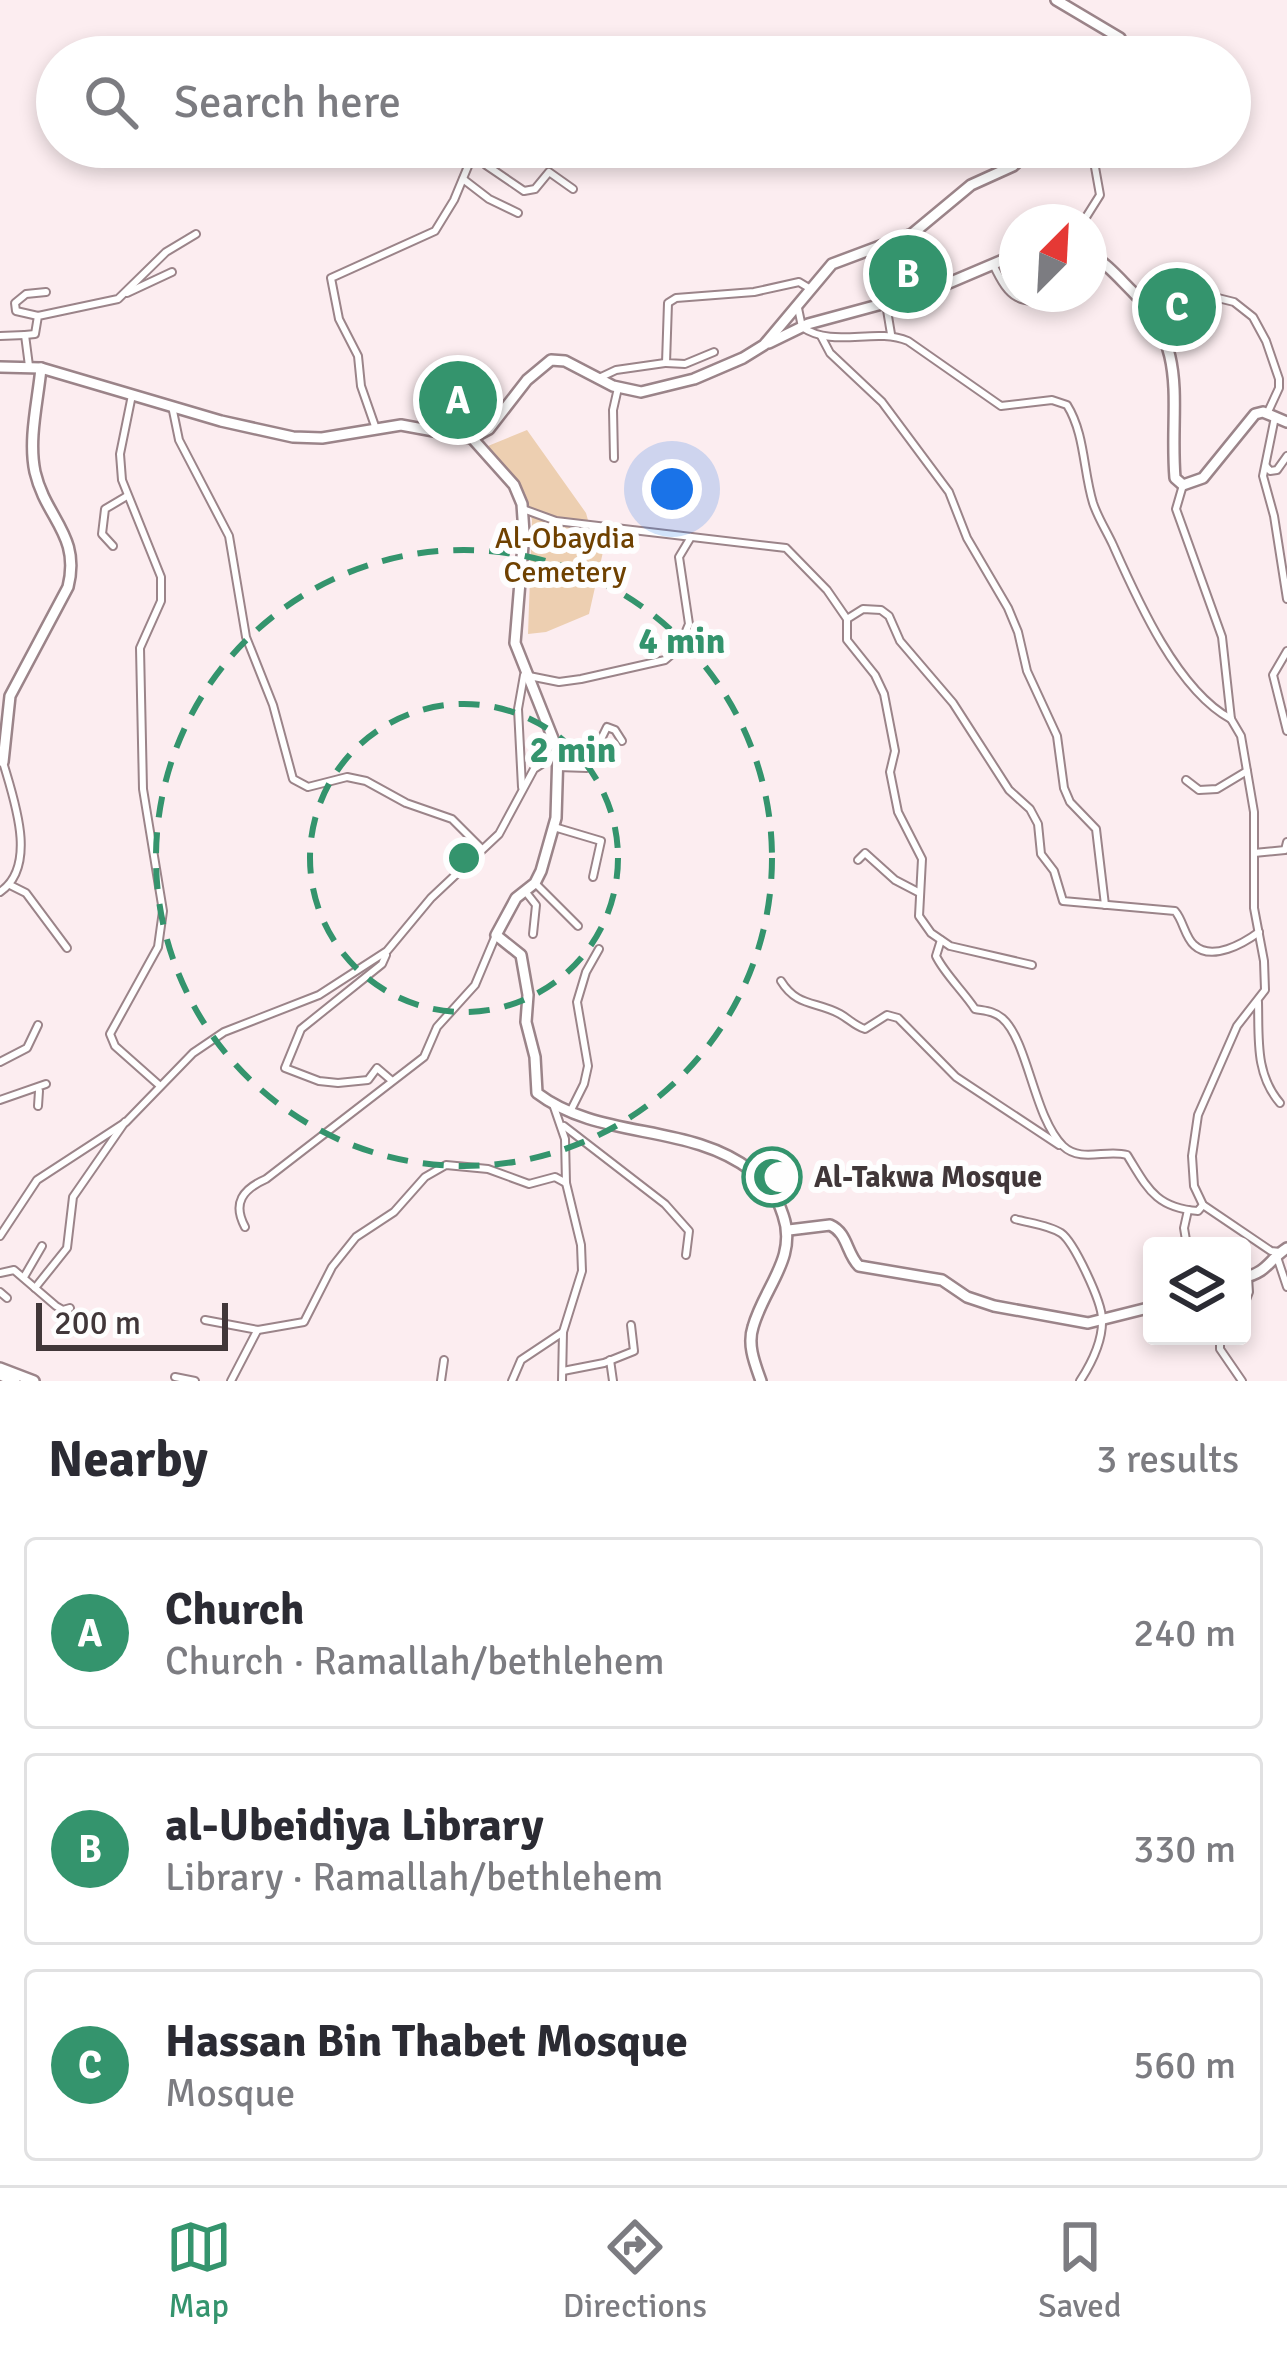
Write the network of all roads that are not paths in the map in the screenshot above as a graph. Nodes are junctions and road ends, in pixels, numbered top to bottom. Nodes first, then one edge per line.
1 (1056, 0) edge
2 (1117, 36) edge
3 (467, 168) edge
4 (490, 168) edge
5 (1009, 168) edge
6 (1095, 168) edge
7 (463, 179) junction
8 (573, 189) dead end
9 (1094, 204) edge
10 (518, 213) dead end
11 (196, 234) dead end
12 (999, 262) edge
13 (993, 264) junction
14 (1107, 270) edge
15 (172, 272) dead end
16 (999, 279) edge
17 (809, 288) junction
18 (46, 292) dead end
19 (124, 294) junction
20 (1137, 296) junction
21 (797, 304) junction
22 (886, 304) junction
23 (38, 316) junction
24 (802, 327) junction
25 (891, 334) junction
26 (25, 335) junction
27 (0, 336) edge
28 (821, 336) junction
29 (764, 345) junction
30 (714, 352) dead end
31 (667, 363) junction
32 (29, 366) junction
33 (0, 367) edge
34 (41, 368) junction
35 (599, 378) junction
36 (618, 388) junction
37 (132, 394) junction
38 (172, 406) junction
39 (1276, 417) edge
40 (376, 429) junction
41 (472, 438) junction
42 (1287, 456) edge
43 (614, 458) dead end
44 (1264, 463) junction
45 (1183, 485) junction
46 (127, 496) junction
47 (522, 509) junction
48 (691, 537) junction
49 (113, 546) dead end
50 (1287, 599) edge
51 (848, 619) junction
52 (1287, 651) edge
53 (524, 675) junction
54 (1231, 718) junction
55 (1287, 731) edge
56 (622, 741) dead end
57 (556, 748) junction
58 (1, 766) edge
59 (558, 766) junction
60 (1247, 771) junction
61 (1186, 780) dead end
62 (522, 790) junction
63 (554, 827) junction
64 (1287, 842) edge
65 (482, 849) junction
66 (1253, 853) junction
67 (858, 860) dead end
68 (593, 878) dead end
69 (535, 883) junction
70 (10, 885) junction
71 (525, 891) junction
72 (0, 892) edge
73 (918, 892) junction
74 (1105, 905) junction
75 (578, 926) dead end
76 (1258, 932) junction
77 (496, 934) junction
78 (533, 934) dead end
79 (941, 940) junction
80 (67, 948) dead end
81 (599, 950) dead end
82 (387, 951) junction
83 (1032, 965) dead end
84 (782, 981) dead end
85 (1258, 999) junction
86 (38, 1025) dead end
87 (0, 1063) edge
88 (391, 1080) junction
89 (160, 1086) junction
90 (0, 1100) edge
91 (552, 1103) junction
92 (1280, 1103) dead end
93 (38, 1106) dead end
94 (572, 1110) junction
95 (126, 1122) junction
96 (561, 1124) junction
97 (1064, 1148) junction
98 (566, 1184) junction
99 (1203, 1205) junction
100 (1188, 1210) junction
101 (1015, 1219) dead end
102 (244, 1227) dead end
103 (789, 1230) junction
104 (0, 1236) edge
105 (1186, 1237) edge
106 (42, 1246) dead end
107 (1278, 1254) edge
108 (686, 1256) dead end
109 (0, 1273) edge
110 (1251, 1273) edge
111 (24, 1277) junction
112 (1287, 1287) edge
113 (35, 1288) junction
114 (70, 1308) dead end
115 (1143, 1309) edge
116 (205, 1320) dead end
117 (1103, 1320) junction
118 (632, 1325) dead end
119 (258, 1330) junction
120 (563, 1333) junction
121 (1220, 1345) edge
122 (444, 1360) dead end
123 (610, 1360) junction
124 (562, 1376) edge
125 (7, 1377) edge
126 (175, 1377) dead end
127 (34, 1381) edge
128 (195, 1381) edge
129 (231, 1381) edge
130 (441, 1381) edge
131 (512, 1381) edge
132 (614, 1381) edge
133 (760, 1381) edge
134 (1079, 1381) edge
135 (1242, 1381) edge

1 - 2 street
3 - 7 street
4 - 8 street
5 - 17 street
6 - 9 street
7 - 10 street
7 - 40 street
11 - 19 street
12 - 13 street
13 - 16 street
13 - 22 street
14 - 20 street
15 - 19 street
17 - 21 street
17 - 31 street
18 - 23 street
19 - 23 street
20 - 39 street
20 - 45 street
21 - 24 street
21 - 29 street
22 - 24 street
22 - 25 street
23 - 26 street
24 - 28 street
24 - 29 street
25 - 28 street
25 - 54 street
26 - 27 street
26 - 32 street
28 - 74 street
29 - 36 street
30 - 31 street
31 - 35 street
32 - 33 street
32 - 34 street
34 - 37 street
34 - 58 street
35 - 36 street
35 - 41 street
36 - 43 street
37 - 38 street
37 - 46 street
38 - 40 street
38 - 65 street
39 - 44 street
39 - 45 street
40 - 41 street
41 - 47 street
42 - 44 street
44 - 50 street
45 - 54 street
46 - 49 street
46 - 89 street
47 - 48 street
47 - 53 street
48 - 51 street
48 - 53 street
51 - 73 street
51 - 74 street
52 - 55 street
53 - 57 street
53 - 62 street
54 - 60 street
56 - 59 street
57 - 59 street
57 - 62 street
58 - 70 street
59 - 63 street
60 - 61 street
60 - 66 street
62 - 65 street
63 - 68 street
63 - 69 street
64 - 66 street
65 - 82 street
66 - 76 street
67 - 73 street
69 - 71 street
69 - 75 street
70 - 72 street
70 - 80 street
71 - 77 street
71 - 78 street
73 - 79 street
74 - 76 street
76 - 85 street
77 - 88 street
77 - 91 street
79 - 83 street
79 - 97 street
81 - 94 street
82 - 88 street
82 - 89 street
84 - 97 street
85 - 92 street
85 - 99 street
86 - 87 street
88 - 102 street
89 - 95 street
90 - 93 street
91 - 94 street
91 - 96 street
94 - 103 street
95 - 104 street
95 - 113 street
96 - 98 street
96 - 108 street
97 - 100 street
98 - 119 street
98 - 120 street
99 - 100 street
99 - 107 street
100 - 105 street
101 - 117 street
103 - 117 street
103 - 133 street
106 - 111 street
107 - 110 street
107 - 112 street
109 - 111 street
111 - 113 street
113 - 114 street
115 - 117 street
116 - 119 street
117 - 134 street
118 - 123 street
119 - 129 street
120 - 124 street
120 - 131 street
121 - 135 street
122 - 130 street
123 - 124 street
123 - 132 street
125 - 127 street
126 - 128 street

